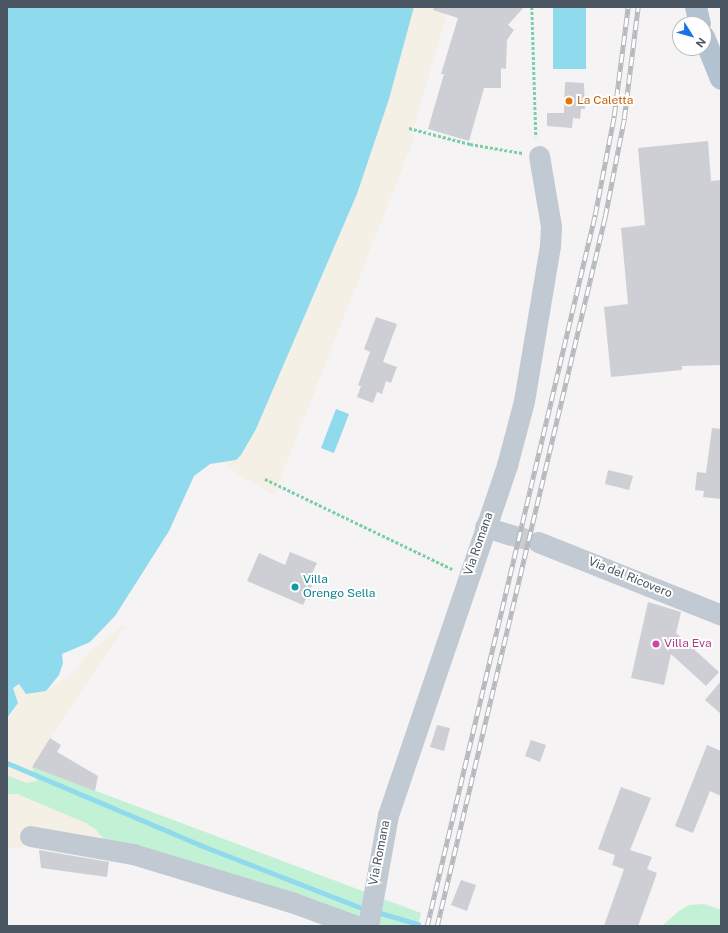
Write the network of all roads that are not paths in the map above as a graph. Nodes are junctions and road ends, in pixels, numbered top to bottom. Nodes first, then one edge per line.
1 (712, 56) edge
2 (721, 79) edge
3 (539, 156) road end
4 (485, 527) junction
5 (508, 534) tunnel mouth
6 (538, 542) tunnel mouth
7 (721, 615) edge
8 (30, 836) dead end
9 (357, 926) edge
10 (368, 926) edge

1 - 2 main road
3 - 4 street, Via Romana
4 - 5 street
4 - 10 street, Via Romana
6 - 7 street, Via del Ricovero
8 - 9 street

